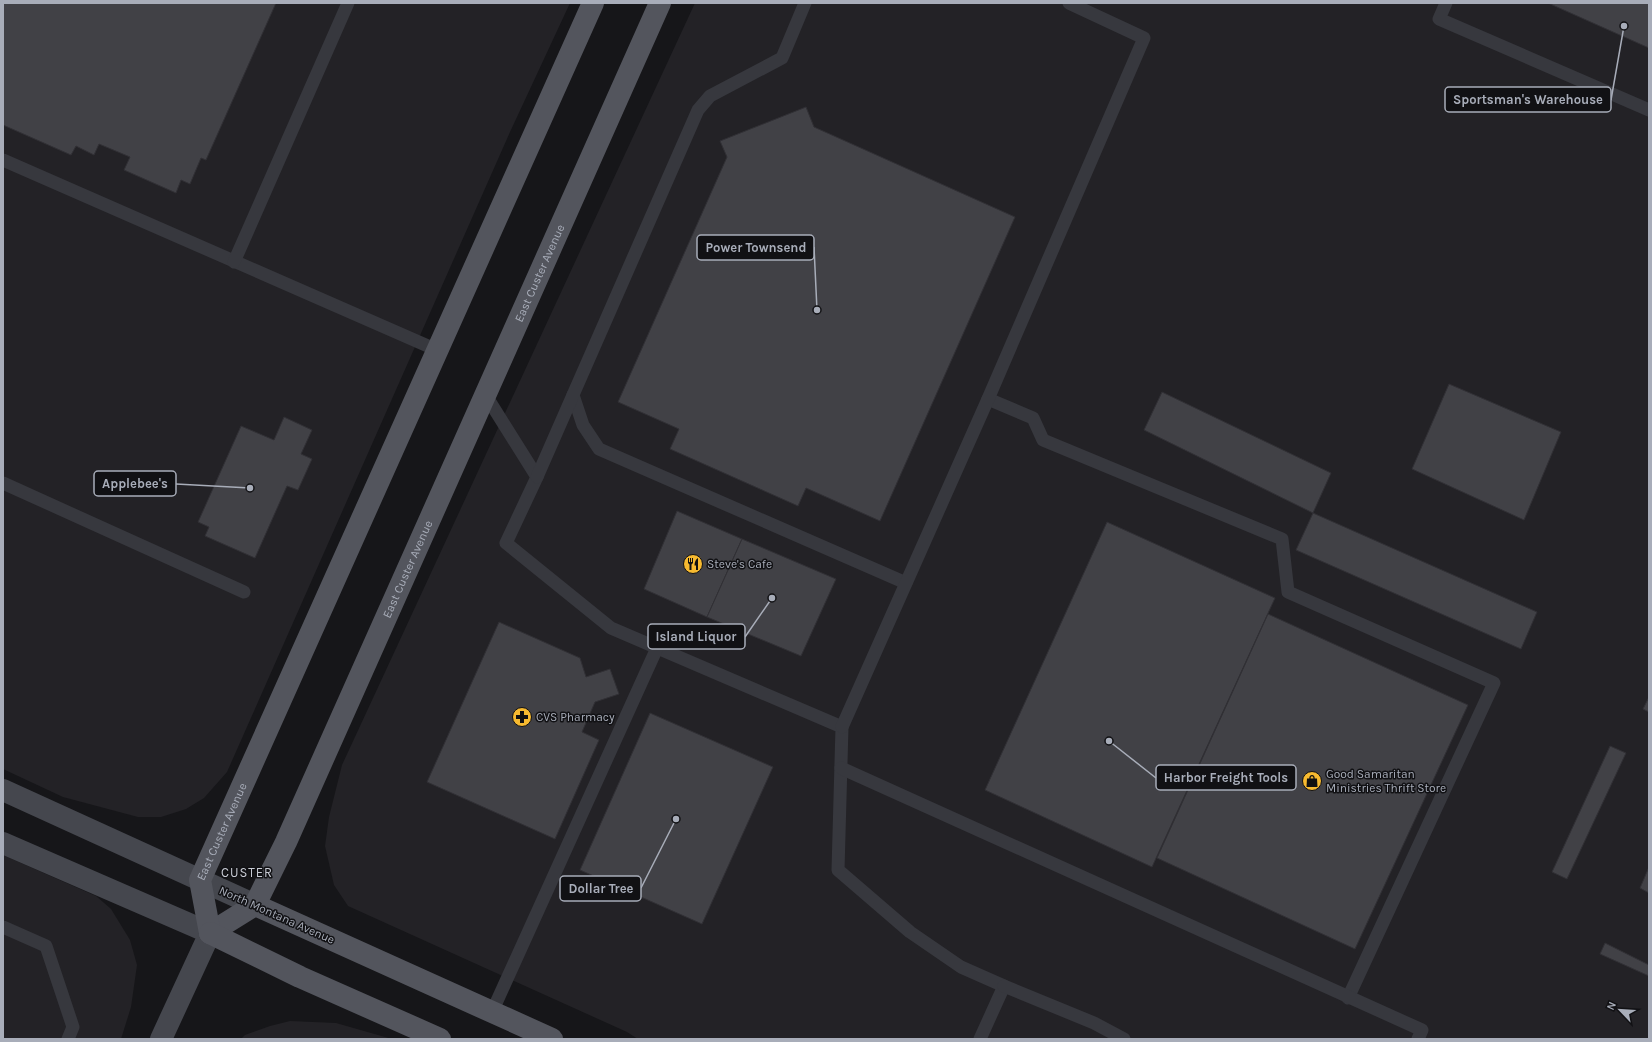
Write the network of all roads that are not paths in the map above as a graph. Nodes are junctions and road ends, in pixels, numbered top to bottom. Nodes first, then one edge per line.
1 (348, 3) edge
2 (593, 3) edge
3 (660, 3) edge
4 (805, 3) edge
5 (1069, 3) edge
6 (1446, 3) edge
7 (1649, 110) edge
8 (3, 160) edge
9 (234, 262) junction
10 (436, 350) junction
11 (485, 394) junction
12 (573, 395) junction
13 (988, 399) junction
14 (537, 477) junction
15 (3, 483) edge
16 (906, 583) junction
17 (244, 592) dead end
18 (657, 648) junction
19 (842, 727) junction
20 (841, 768) junction
21 (3, 790) edge
22 (3, 843) edge
23 (200, 880) junction
24 (255, 905) junction
25 (3, 927) edge
26 (210, 933) junction
27 (1004, 986) junction
28 (1348, 998) junction
29 (492, 1012) junction
30 (68, 1039) edge
31 (161, 1039) edge
32 (440, 1039) edge
33 (552, 1039) edge
34 (980, 1039) edge
35 (1124, 1039) edge
36 (1418, 1039) edge

1 - 9 lane
2 - 10 main road, East Custer Avenue
3 - 11 main road, East Custer Avenue
4 - 12 lane
5 - 13 lane
6 - 7 lane
8 - 9 lane
9 - 10 lane
10 - 23 main road, East Custer Avenue
11 - 14 lane
11 - 24 main road, East Custer Avenue
12 - 14 lane
12 - 16 lane
13 - 16 lane
13 - 28 lane
14 - 18 lane
15 - 17 lane
16 - 19 lane
18 - 19 lane
18 - 29 lane
19 - 20 lane
20 - 27 lane
20 - 28 lane
21 - 23 main road, North Montana Avenue
22 - 26 main road
23 - 24 main road, North Montana Avenue
23 - 26 main road, East Custer Avenue
24 - 26 main road
24 - 29 main road, North Montana Avenue
25 - 30 lane
26 - 31 main road
26 - 32 main road
27 - 34 lane
27 - 35 lane
28 - 36 lane
29 - 33 main road, North Montana Avenue

